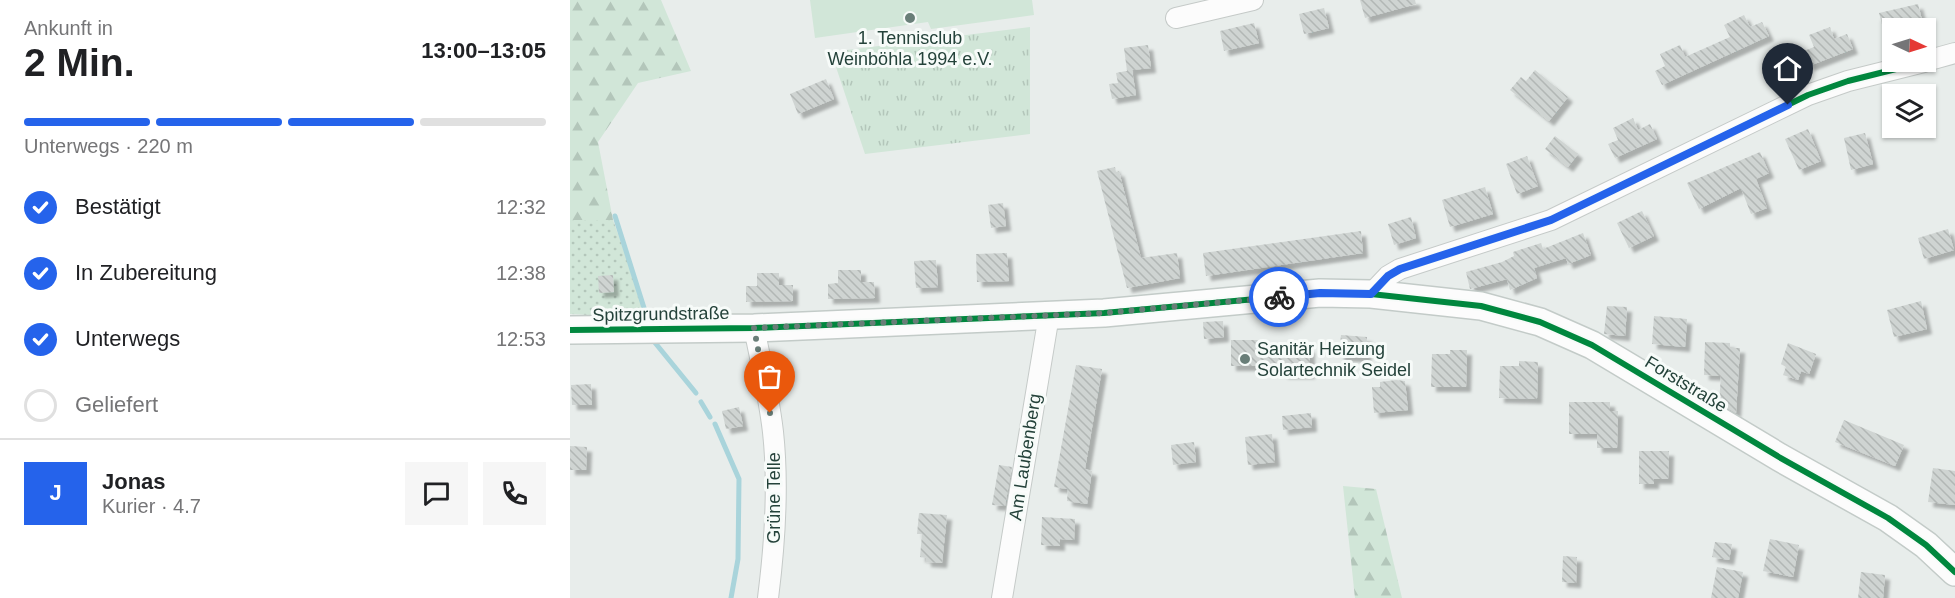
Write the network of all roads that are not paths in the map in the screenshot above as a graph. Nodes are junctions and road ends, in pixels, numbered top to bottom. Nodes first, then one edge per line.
1 (1253, 0) edge
2 (1176, 18) dead end
3 (1955, 53) edge
4 (1936, 58) edge
5 (1883, 72) edge
6 (1371, 294) junction
7 (1049, 315) junction
8 (754, 328) junction
9 (570, 330) edge
10 (1955, 572) edge
11 (768, 598) edge
12 (1002, 598) edge

1 - 2 street
3 - 4 street
5 - 6 street
6 - 7 street, Spitzgrundstraße
6 - 10 street, Forststraße
7 - 8 street, Spitzgrundstraße
7 - 12 street, Am Laubenberg
8 - 9 street, Spitzgrundstraße
8 - 11 street, Grüne Telle

